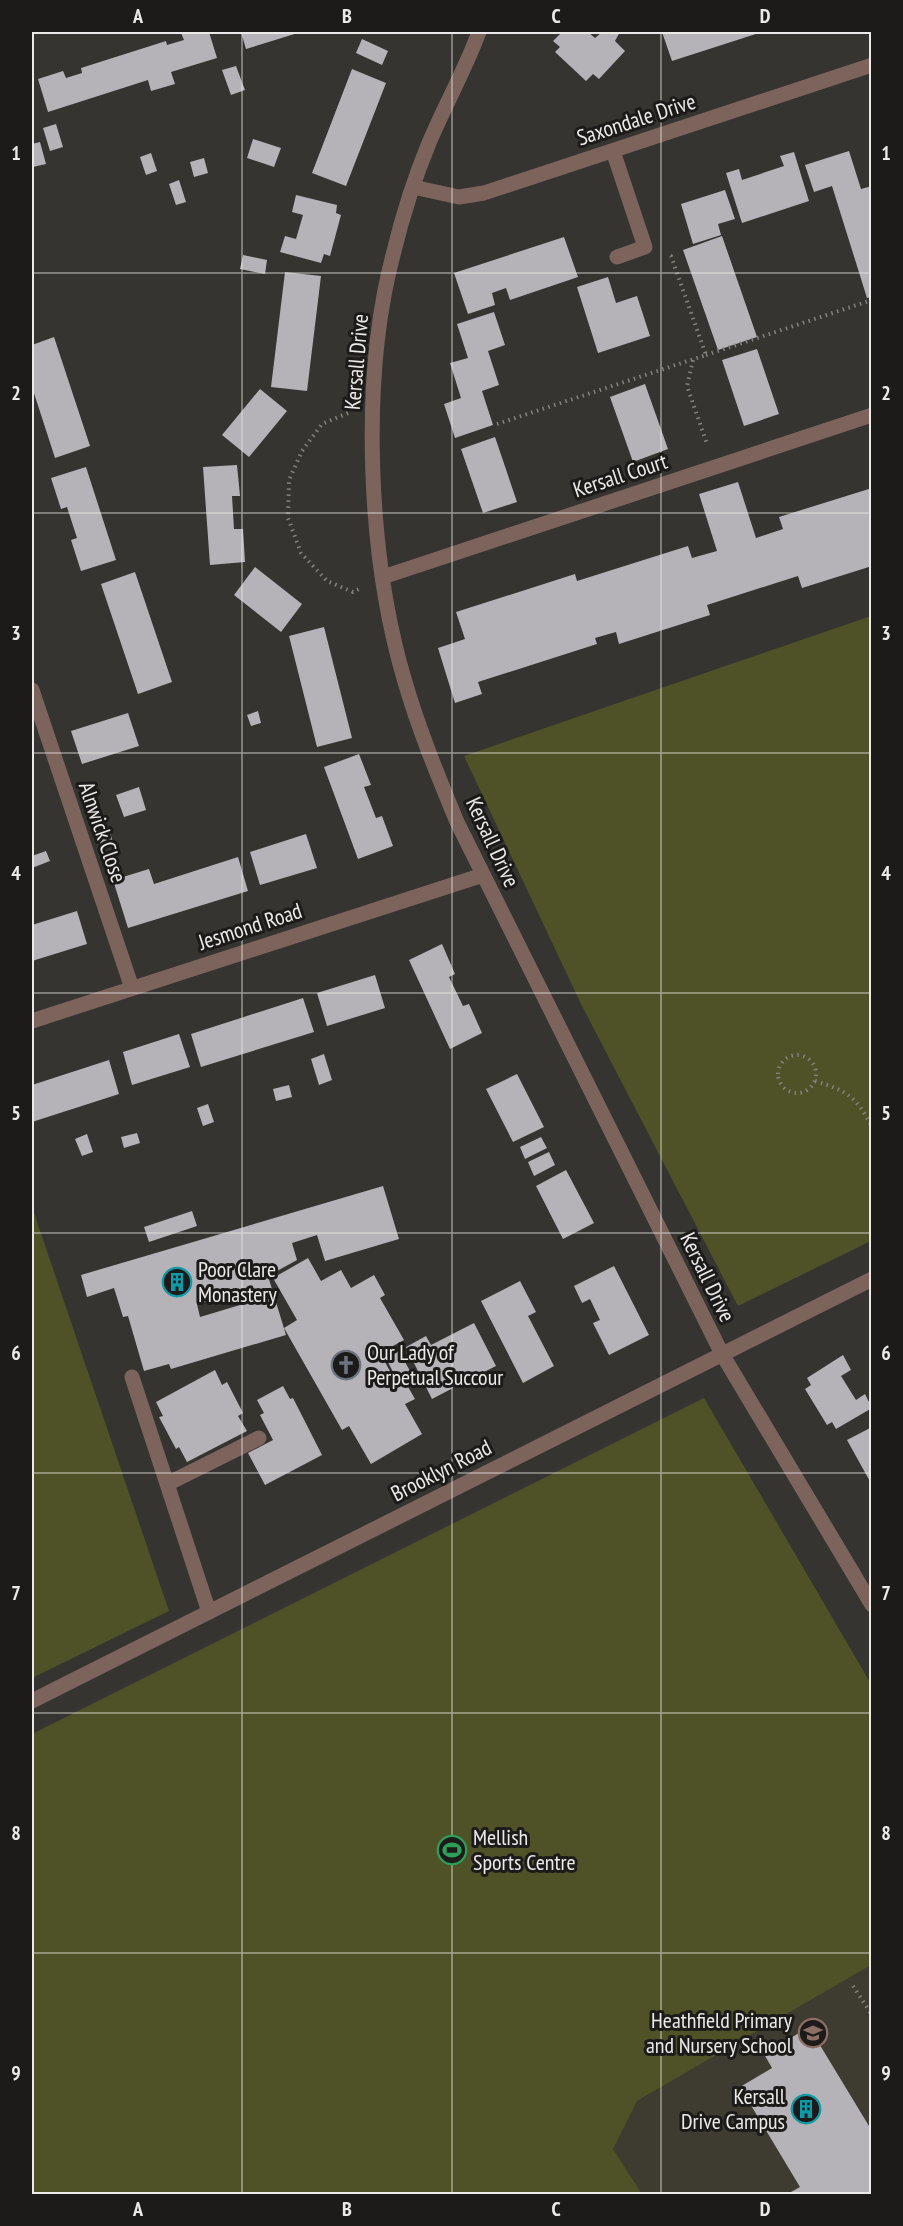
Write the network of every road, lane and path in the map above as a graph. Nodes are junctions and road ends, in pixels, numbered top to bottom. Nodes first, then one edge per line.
1 (479, 32) edge
2 (872, 65) edge
3 (613, 151) junction
4 (413, 187) junction
5 (645, 247) junction
6 (616, 256) dead end
7 (872, 300) edge
8 (706, 355) junction
9 (693, 359) junction
10 (373, 410) junction
11 (872, 415) edge
12 (497, 424) dead end
13 (716, 467) junction
14 (383, 577) junction
15 (32, 690) edge
16 (483, 875) junction
17 (132, 988) junction
18 (32, 1021) edge
19 (815, 1081) junction
20 (872, 1127) edge
21 (872, 1279) edge
22 (722, 1354) junction
23 (132, 1377) dead end
24 (259, 1438) dead end
25 (167, 1484) junction
26 (872, 1605) edge
27 (209, 1612) junction
28 (32, 1701) edge
29 (853, 1986) dead end
30 (872, 2015) edge

1 - 4 street, Kersall Drive
2 - 3 street, Saxondale Drive
3 - 4 street, Saxondale Drive
3 - 5 street
4 - 10 street, Kersall Drive
5 - 6 street
5 - 8 path
7 - 8 path
8 - 9 path
9 - 12 path
9 - 13 path
10 - 14 street, Kersall Drive
10 - 14 path
11 - 13 street, Kersall Court
13 - 14 street, Kersall Court
14 - 16 street, Kersall Drive
15 - 17 street, Alnwick Close
16 - 17 street, Jesmond Road
16 - 22 street, Kersall Drive
17 - 18 street, Jesmond Road
19 - 19 path
19 - 20 path
21 - 22 street, Brooklyn Road
22 - 26 street, Kersall Drive
22 - 27 street, Brooklyn Road
23 - 25 street
24 - 25 street
25 - 27 street
27 - 28 street, Brooklyn Road
29 - 30 path

